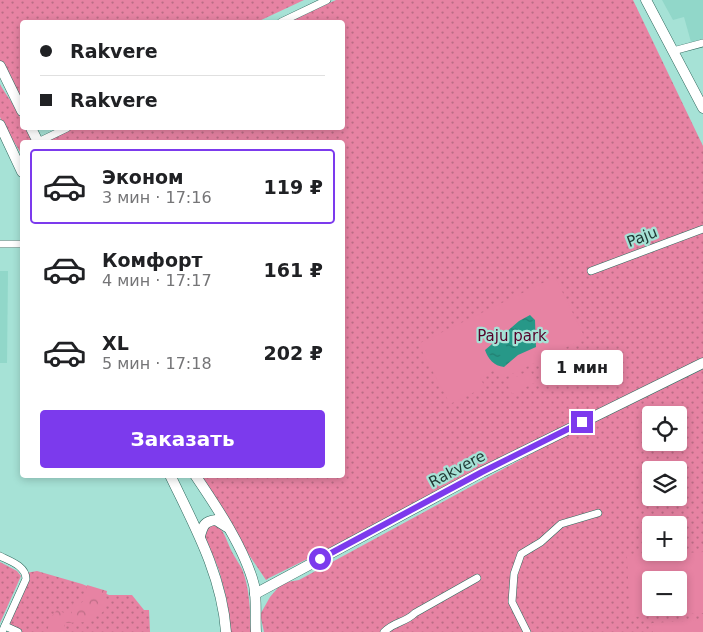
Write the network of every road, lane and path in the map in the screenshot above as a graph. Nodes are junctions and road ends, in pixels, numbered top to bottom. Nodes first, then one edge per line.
1 (327, 0) edge
2 (646, 0) edge
3 (285, 20) edge
4 (703, 43) edge
5 (673, 51) junction
6 (0, 67) edge
7 (20, 107) edge
8 (703, 108) edge
9 (0, 125) edge
10 (63, 130) edge
11 (42, 140) edge
12 (20, 167) edge
13 (703, 229) edge
14 (0, 244) edge
15 (20, 244) edge
16 (591, 271) dead end
17 (703, 363) edge
18 (171, 478) edge
19 (197, 478) edge
20 (598, 513) dead end
21 (229, 528) junction
22 (200, 536) junction
23 (0, 556) edge
24 (477, 578) dead end
25 (255, 594) junction
26 (4, 629) edge
27 (18, 632) edge
28 (226, 632) edge
29 (256, 632) edge
30 (384, 632) edge
31 (528, 632) edge

1 - 3 street
2 - 5 main road
4 - 5 street
5 - 8 main road
6 - 7 main road
9 - 12 main road
10 - 11 street
13 - 16 street, Paju
14 - 15 street
17 - 25 main road, Rakvere
18 - 22 main road
19 - 21 main road
20 - 31 street
21 - 22 main road
21 - 25 main road
22 - 28 main road
23 - 26 street
24 - 30 street
25 - 29 main road
26 - 27 street

